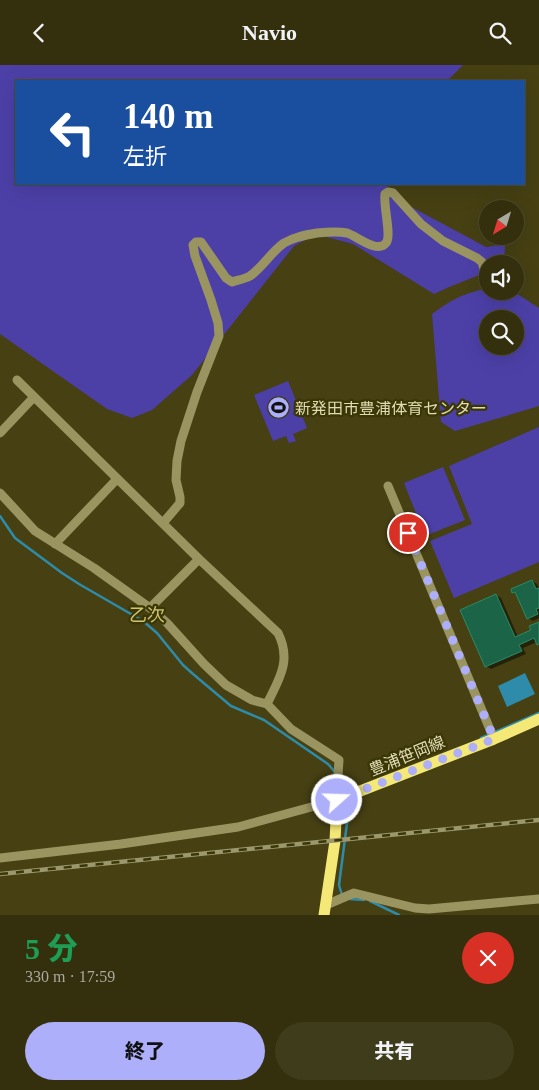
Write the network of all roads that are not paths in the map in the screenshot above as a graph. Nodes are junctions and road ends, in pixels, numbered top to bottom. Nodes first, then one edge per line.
1 (479, 260) edge
2 (17, 380) dead end
3 (34, 397) junction
4 (0, 433) edge
5 (118, 479) junction
6 (388, 486) dead end
7 (0, 493) edge
8 (163, 523) junction
9 (55, 544) junction
10 (199, 559) junction
11 (150, 608) junction
12 (267, 704) junction
13 (539, 719) edge
14 (494, 739) junction
15 (337, 800) junction
16 (0, 857) edge
17 (539, 899) edge
18 (325, 910) edge

1 - 8 street
2 - 3 street
3 - 4 street
3 - 5 street
5 - 8 street
5 - 9 street
6 - 14 street
7 - 9 street
8 - 10 street
9 - 11 street
10 - 11 street
10 - 12 street
11 - 12 street
12 - 15 street
13 - 14 main road, 豊浦笹岡線
14 - 15 main road, 豊浦笹岡線
15 - 16 street
15 - 18 main road
17 - 18 street

